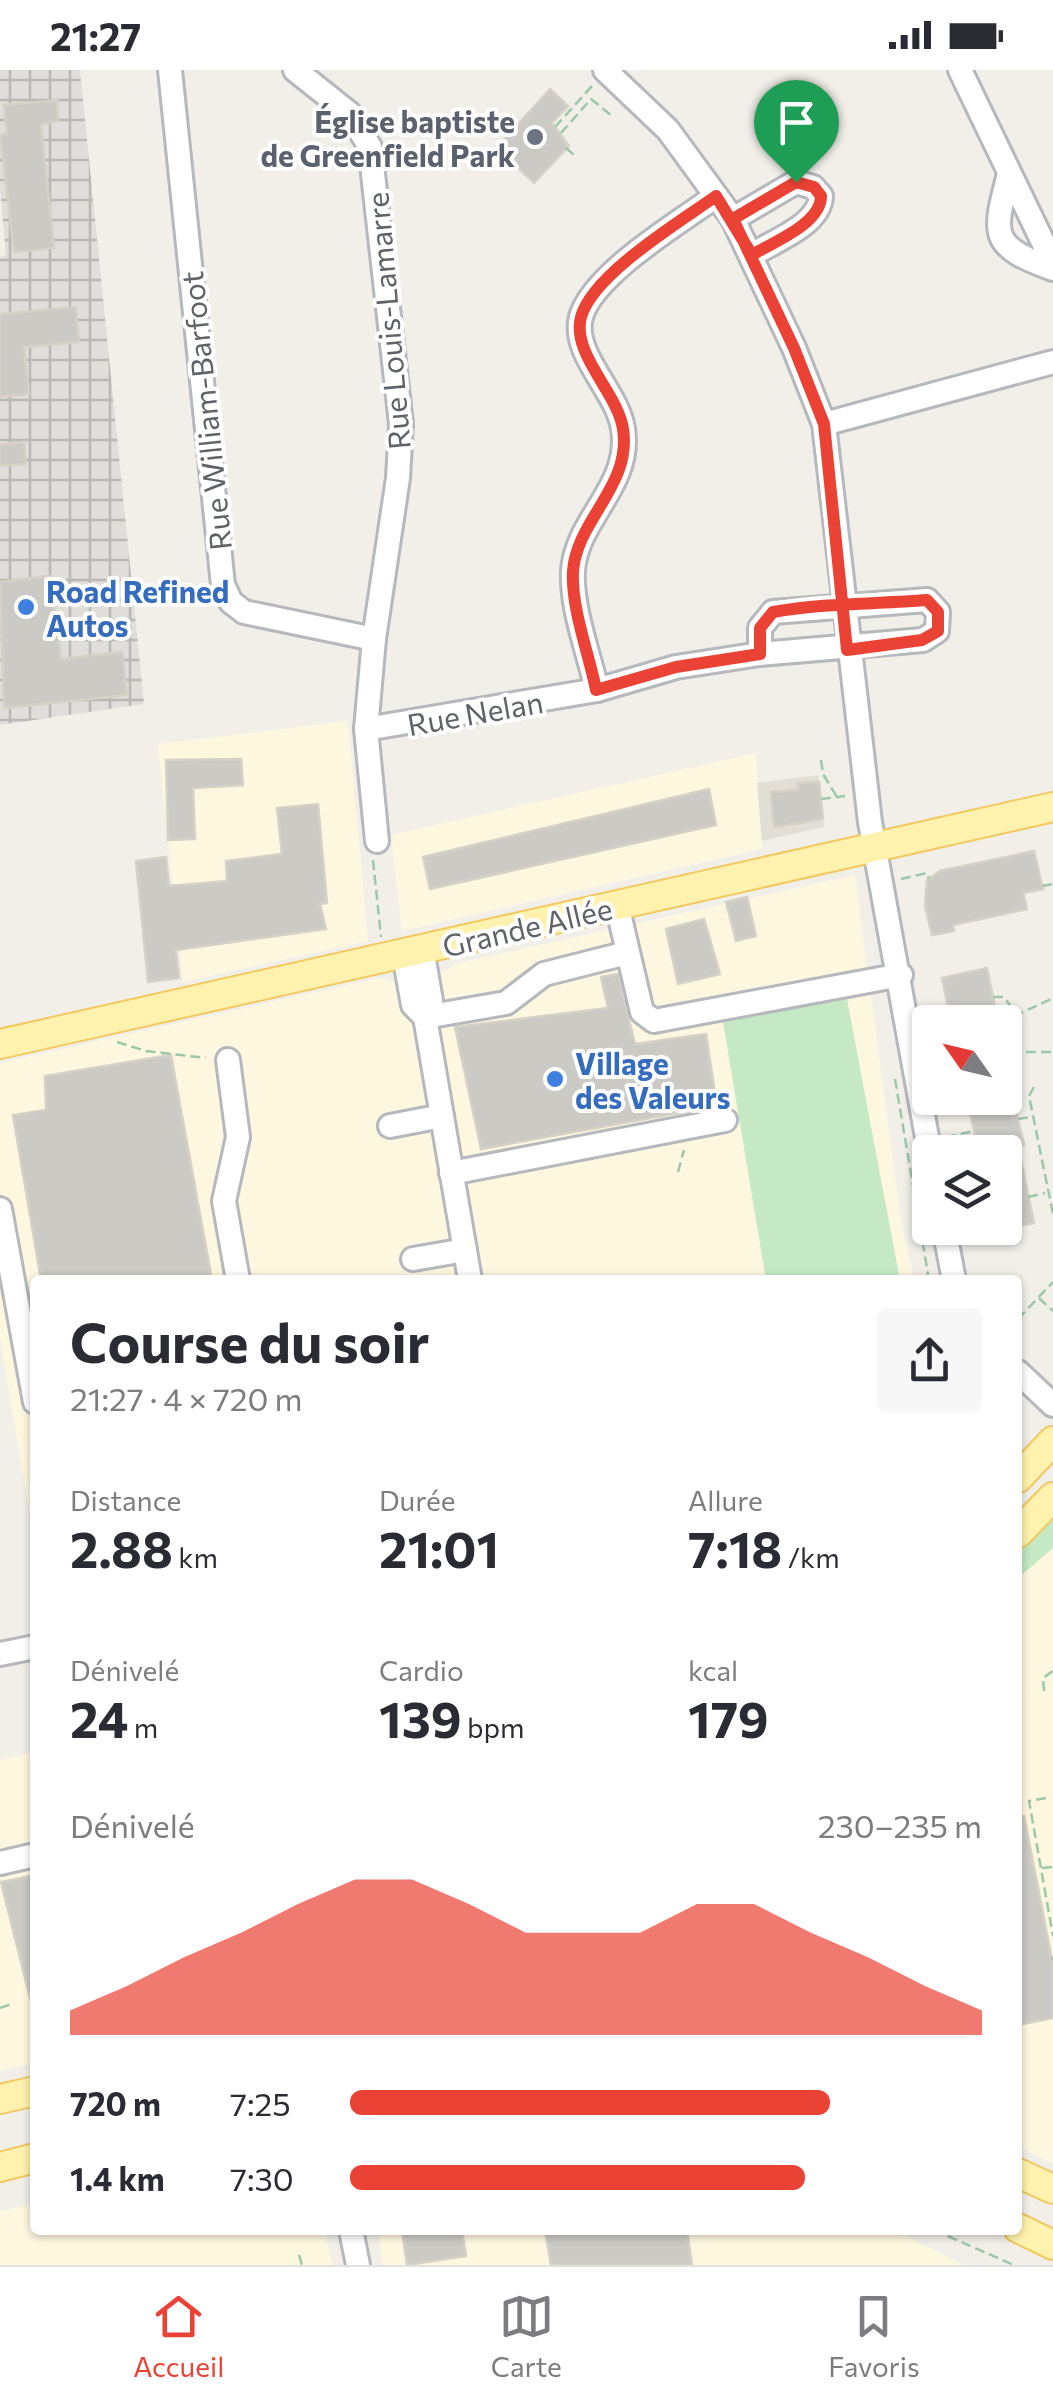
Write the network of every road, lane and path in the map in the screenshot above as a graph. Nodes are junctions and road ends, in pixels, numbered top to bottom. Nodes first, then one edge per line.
1 (170, 70) edge
2 (295, 70) edge
3 (964, 71) edge
4 (599, 77) edge
5 (611, 116) dead end
6 (555, 127) dead end
7 (561, 133) dead end
8 (566, 148) dead end
9 (574, 155) dead end
10 (1009, 174) junction
11 (716, 196) junction
12 (733, 219) junction
13 (752, 255) junction
14 (1053, 266) edge
15 (1053, 362) edge
16 (824, 424) junction
17 (845, 606) junction
18 (374, 639) junction
19 (847, 650) junction
20 (760, 654) junction
21 (596, 690) junction
22 (366, 729) junction
23 (821, 760) dead end
24 (846, 796) dead end
25 (837, 797) junction
26 (821, 799) dead end
27 (1053, 807) edge
28 (875, 846) junction
29 (375, 849) joint
30 (917, 865) dead end
31 (919, 875) junction
32 (900, 879) dead end
33 (929, 879) dead end
34 (1053, 884) edge
35 (1042, 886) dead end
36 (617, 906) junction
37 (402, 948) junction
38 (627, 953) junction
39 (901, 975) junction
40 (993, 997) dead end
41 (1053, 998) edge
42 (425, 1017) junction
43 (1, 1037) edge
44 (103, 1043) dead end
45 (1026, 1052) dead end
46 (1053, 1052) edge
47 (228, 1060) joint
48 (895, 1078) dead end
49 (1034, 1087) dead end
50 (442, 1116) junction
51 (1033, 1117) junction
52 (1018, 1119) dead end
53 (725, 1120) dead end
54 (390, 1126) dead end
55 (974, 1132) dead end
56 (935, 1135) edge
57 (966, 1135) edge
58 (452, 1173) junction
59 (1046, 1192) junction
60 (1028, 1198) dead end
61 (0, 1210) edge
62 (1053, 1214) edge
63 (947, 1245) edge
64 (465, 1250) junction
65 (414, 1259) dead end
66 (237, 1275) edge
67 (469, 1275) edge
68 (928, 1275) edge
69 (953, 1275) edge
70 (1053, 1282) edge
71 (1038, 1297) junction
72 (1053, 1311) edge
73 (1022, 1315) edge
74 (30, 1375) edge
75 (1022, 1376) edge
76 (1053, 1405) edge
77 (1053, 1442) edge
78 (1022, 1474) edge
79 (1053, 1497) edge
80 (1022, 1528) edge
81 (30, 1648) edge
82 (0, 1654) edge
83 (1053, 1671) edge
84 (1044, 1691) dead end
85 (1046, 1798) dead end
86 (1035, 1838) junction
87 (1028, 1839) dead end
88 (30, 1856) edge
89 (0, 1863) edge
90 (1053, 1867) edge
91 (1041, 1868) junction
92 (1043, 1880) junction
93 (1036, 1881) dead end
94 (1053, 1936) edge
95 (12, 2004) dead end
96 (0, 2008) edge
97 (30, 2092) edge
98 (0, 2099) edge
99 (30, 2159) edge
100 (0, 2166) edge
101 (1022, 2174) edge
102 (1051, 2185) edge
103 (1022, 2230) edge
104 (352, 2235) edge
105 (945, 2235) edge
106 (1053, 2245) edge
107 (299, 2255) dead end
108 (302, 2265) edge
109 (358, 2265) edge
110 (1014, 2265) edge

1 - 18 street, Rue William-Barfoot
2 - 18 street, Rue Louis-Lamarre
3 - 10 street
4 - 6 path
4 - 11 street
5 - 7 path
8 - 9 path
10 - 14 street
10 - 14 street
11 - 12 street
11 - 21 street
12 - 13 street
12 - 13 street
13 - 16 street
15 - 16 street
16 - 17 street
17 - 19 street
17 - 19 street, Rue Nelan
17 - 20 street, Rue Nelan
18 - 22 street, Rue Louis-Lamarre
19 - 20 street, Rue Nelan
19 - 28 street
20 - 21 street, Rue Nelan
21 - 22 street, Rue Nelan
22 - 29 street, Rue Louis-Lamarre
23 - 25 path
24 - 25 path
25 - 26 path
27 - 28 main road, Grande Allée
28 - 36 main road, Grande Allée
28 - 39 street
29 - 37 path
30 - 31 path
31 - 32 path
31 - 33 path
34 - 35 path
36 - 37 main road, Grande Allée
36 - 38 street
37 - 42 street
37 - 43 main road, Grande Allée
38 - 39 street
38 - 42 street
39 - 56 street
40 - 41 path
42 - 50 street
44 - 47 path
45 - 46 path
47 - 66 street
48 - 68 path
49 - 51 path
50 - 54 street
50 - 58 street
51 - 52 path
51 - 59 path
53 - 58 street
55 - 57 path
58 - 64 street
59 - 60 path
59 - 62 path
61 - 74 street
63 - 69 street
64 - 65 street
64 - 67 street
70 - 71 path
71 - 72 path
71 - 73 path
75 - 76 street
77 - 78 main road
79 - 80 main road
81 - 82 street
83 - 84 path
85 - 86 path
86 - 87 path
86 - 91 path
88 - 89 street
90 - 91 path
91 - 92 path
92 - 93 path
92 - 94 path
95 - 96 path
97 - 98 main road
99 - 100 main road
101 - 102 main road
103 - 106 main road
104 - 109 street
105 - 110 path
107 - 108 path

